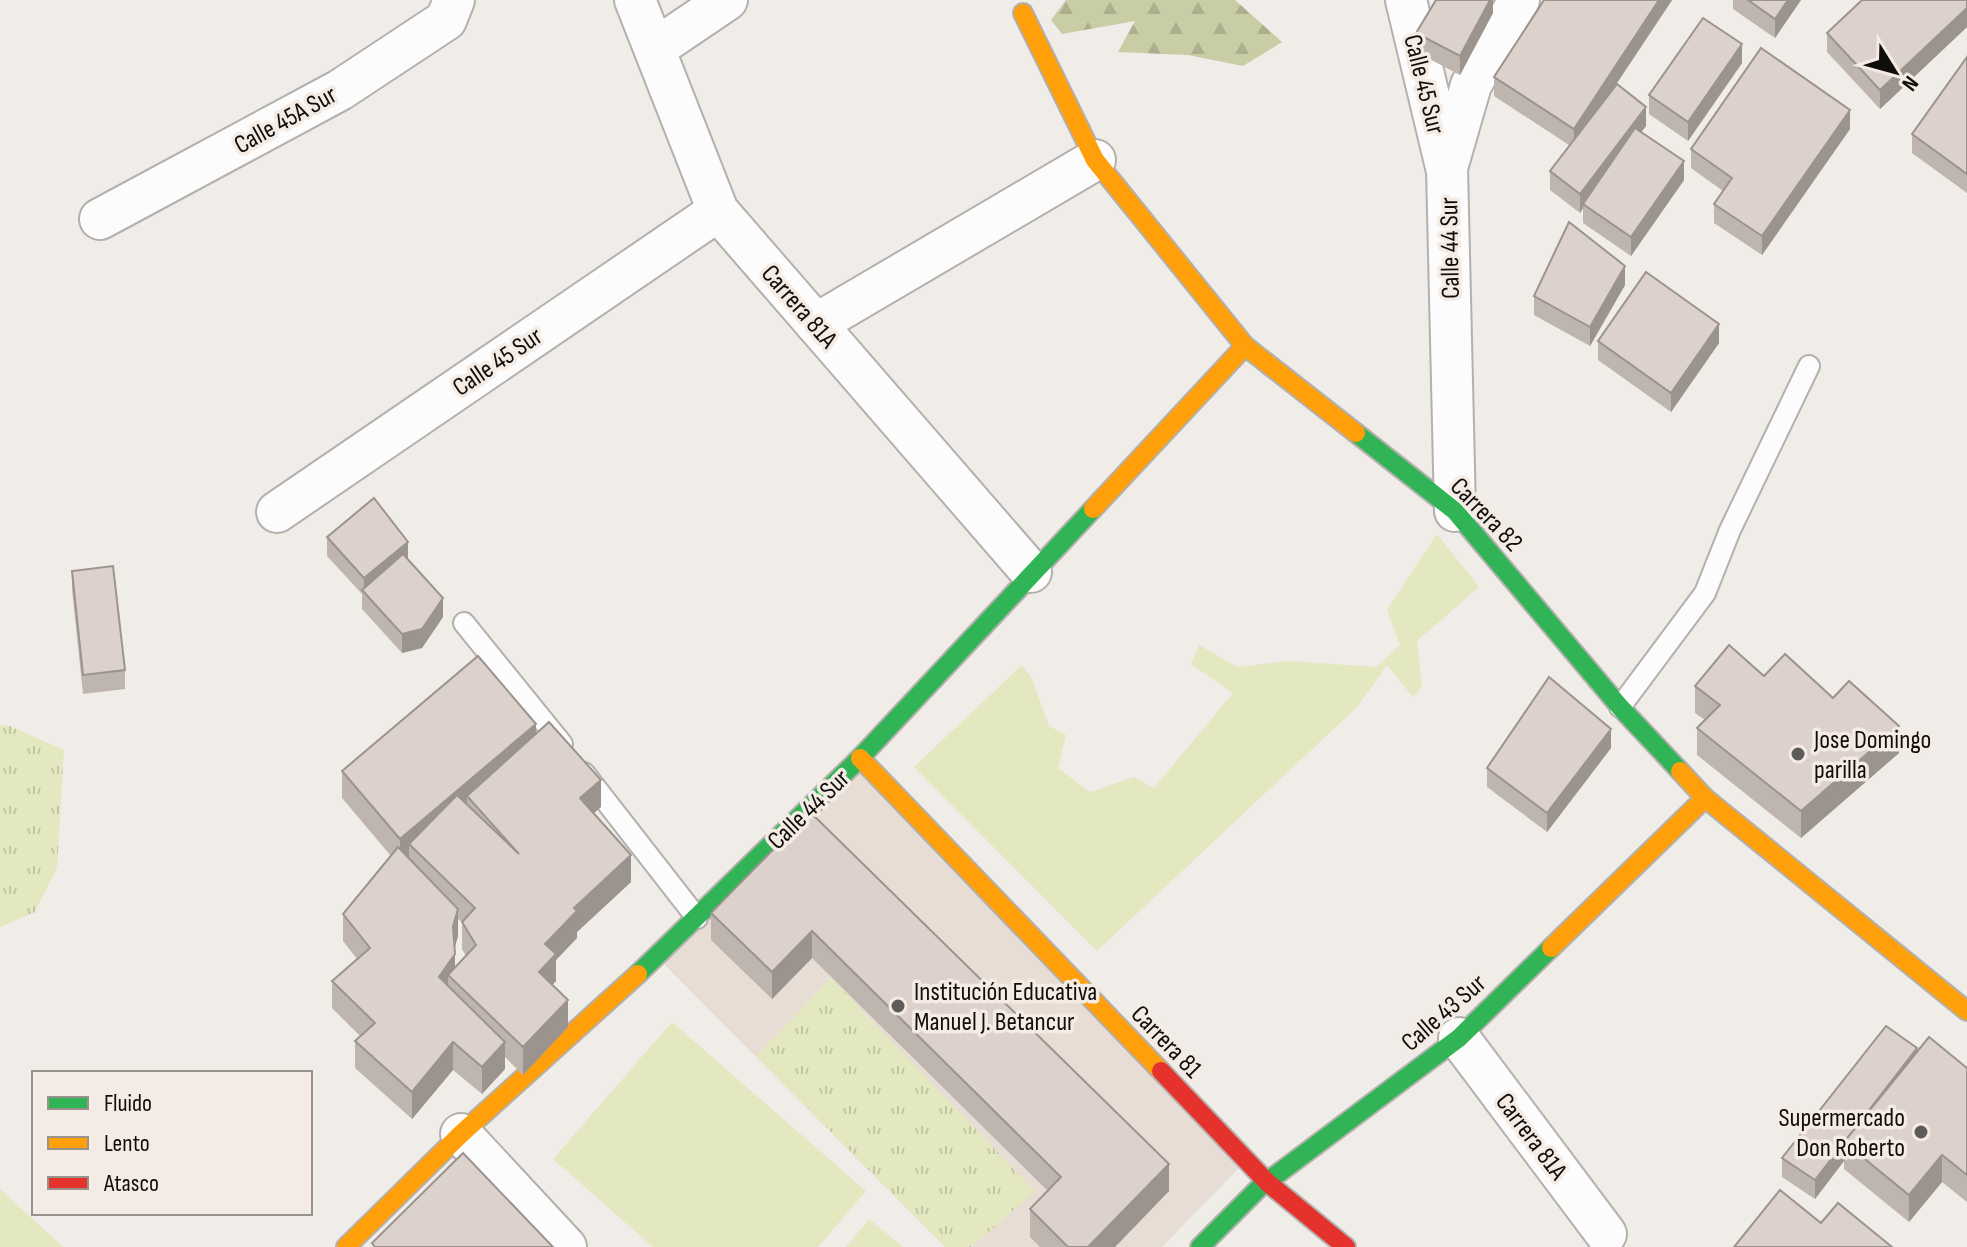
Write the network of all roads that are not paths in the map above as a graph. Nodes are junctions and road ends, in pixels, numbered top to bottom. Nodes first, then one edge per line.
1 (454, 0) edge
2 (635, 0) edge
3 (727, 0) edge
4 (1406, 0) edge
5 (1519, 0) edge
6 (1023, 13) dead end
7 (656, 48) junction
8 (1095, 160) junction
9 (1447, 168) junction
10 (718, 211) junction
11 (100, 219) dead end
12 (816, 324) junction
13 (1245, 346) junction
14 (1809, 366) dead end
15 (1455, 511) junction
16 (277, 512) dead end
17 (1031, 572) junction
18 (464, 623) dead end
19 (1620, 707) junction
20 (860, 758) junction
21 (1705, 798) junction
22 (697, 918) junction
23 (1966, 1008) edge
24 (1459, 1038) junction
25 (461, 1134) junction
26 (1268, 1183) junction
27 (1606, 1234) dead end
28 (346, 1247) edge
29 (566, 1247) edge
30 (1200, 1247) edge
31 (1346, 1247) edge

1 - 11 street, Calle 45A Sur
2 - 7 street, Carrera 81A
3 - 7 street
4 - 9 street, Calle 45 Sur
5 - 9 street, Calle 44 Sur
6 - 8 street, Carrera 82
7 - 10 street, Carrera 81A
8 - 12 street
8 - 13 street, Carrera 82
9 - 15 street, Calle 44 Sur
10 - 12 street, Carrera 81A
10 - 16 street, Calle 45 Sur
12 - 17 street, Carrera 81A
13 - 15 street, Carrera 82
13 - 17 street, Calle 44 Sur
14 - 19 lane
15 - 19 street, Carrera 82
17 - 20 street, Calle 44 Sur
18 - 22 lane
19 - 21 street, Carrera 82
20 - 22 street, Calle 44 Sur
20 - 26 street, Carrera 81
21 - 23 street, Carrera 82
21 - 24 street, Calle 43 Sur
22 - 25 street, Calle 44 Sur
24 - 26 street, Calle 43 Sur
24 - 27 street, Carrera 81A
25 - 28 street, Calle 44 Sur
25 - 29 street
26 - 30 street, Calle 43 Sur
26 - 31 street, Carrera 81

